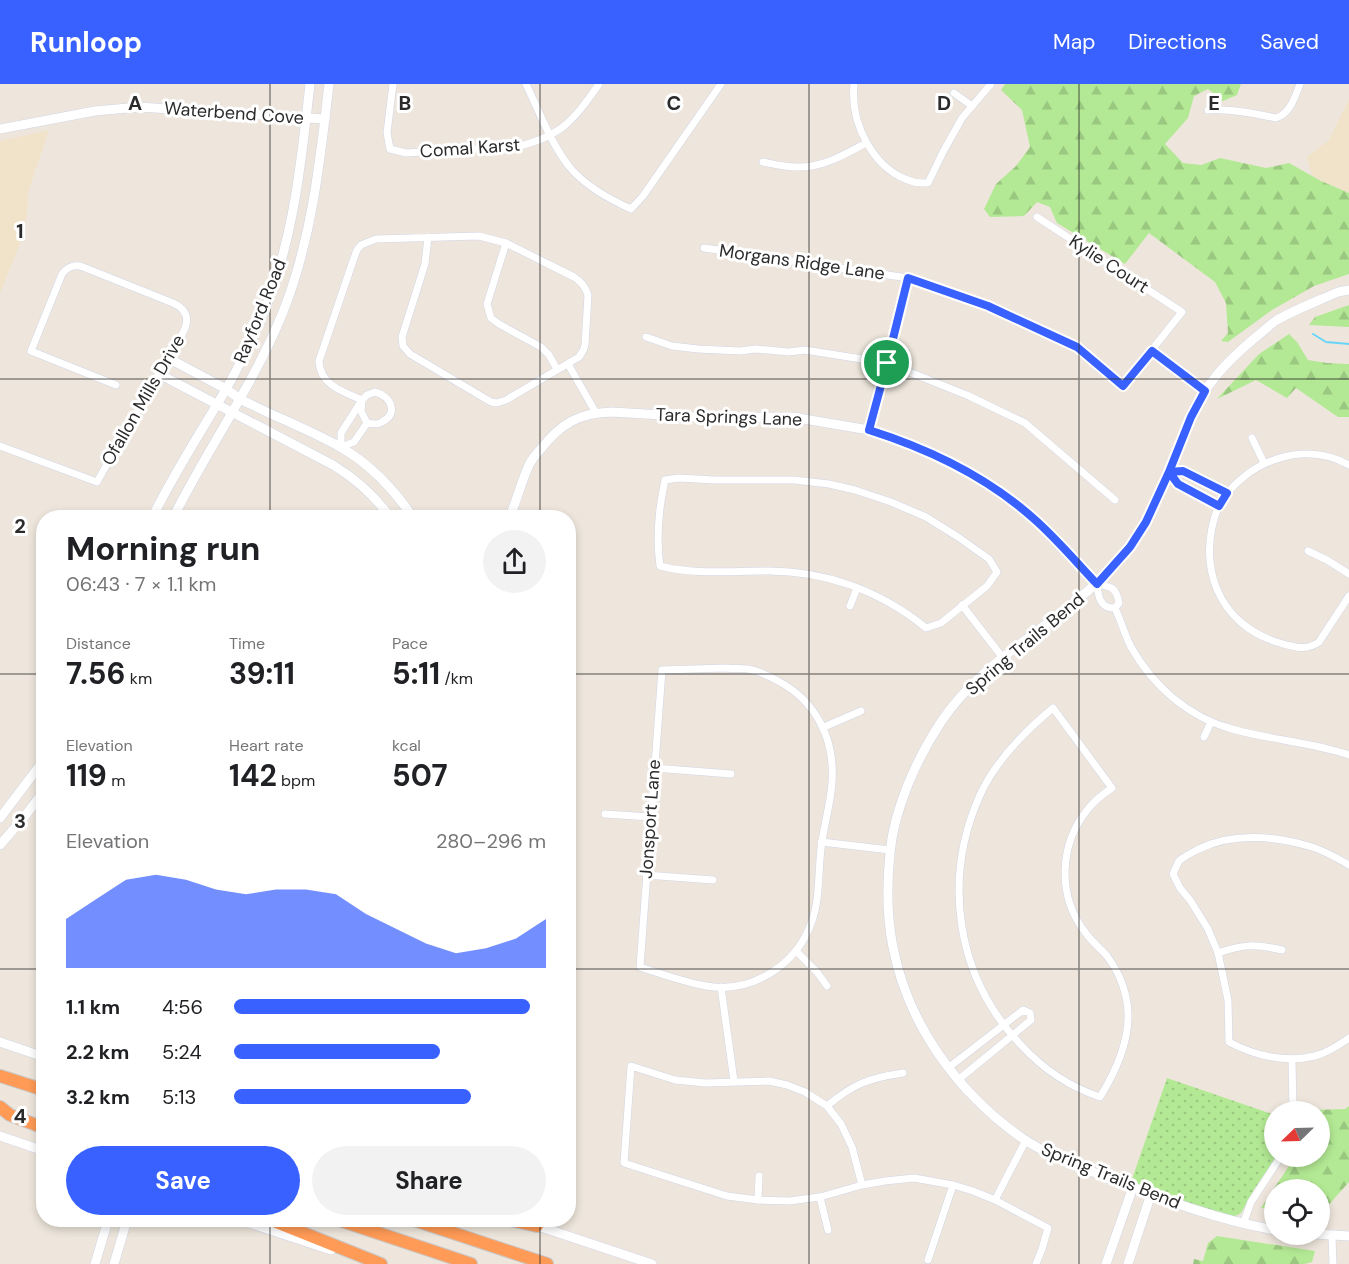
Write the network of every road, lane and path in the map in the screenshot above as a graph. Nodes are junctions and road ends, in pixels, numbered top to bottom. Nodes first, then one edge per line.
1 (310, 84) edge
2 (329, 84) edge
3 (393, 84) edge
4 (526, 84) edge
5 (599, 84) edge
6 (721, 84) edge
7 (854, 84) edge
8 (991, 84) edge
9 (1300, 84) edge
10 (954, 93) dead end
11 (972, 106) junction
12 (1208, 110) dead end
13 (306, 118) junction
14 (325, 119) junction
15 (0, 129) edge
16 (551, 135) junction
17 (866, 143) junction
18 (763, 162) dead end
19 (1037, 217) dead end
20 (428, 237) junction
21 (506, 243) junction
22 (704, 248) dead end
23 (908, 278) junction
24 (1349, 290) edge
25 (646, 337) dead end
26 (1152, 351) junction
27 (168, 358) junction
28 (887, 363) junction
29 (568, 364) junction
30 (557, 369) junction
31 (159, 374) junction
32 (117, 386) dead end
33 (226, 389) junction
34 (1205, 391) junction
35 (240, 399) junction
36 (362, 400) junction
37 (217, 405) junction
38 (596, 412) junction
39 (232, 413) junction
40 (367, 423) junction
41 (869, 430) junction
42 (1252, 438) dead end
43 (0, 446) edge
44 (341, 447) junction
45 (1264, 463) junction
46 (333, 465) junction
47 (1349, 465) edge
48 (1169, 472) junction
49 (1205, 482) junction
50 (1227, 493) junction
51 (1198, 495) junction
52 (1115, 500) dead end
53 (1219, 506) junction
54 (156, 510) edge
55 (177, 510) edge
56 (385, 510) edge
57 (407, 510) edge
58 (512, 510) edge
59 (1308, 551) dead end
60 (1349, 574) edge
61 (1097, 584) junction
62 (857, 588) junction
63 (1349, 596) edge
64 (962, 605) junction
65 (850, 606) dead end
66 (1115, 608) junction
67 (1003, 658) junction
68 (861, 711) dead end
69 (1211, 722) junction
70 (824, 727) junction
71 (1204, 737) dead end
72 (1349, 754) edge
73 (654, 768) junction
74 (36, 771) edge
75 (731, 774) dead end
76 (36, 802) edge
77 (605, 814) dead end
78 (0, 818) edge
79 (650, 818) junction
80 (821, 842) junction
81 (0, 846) edge
82 (890, 850) junction
83 (1349, 865) edge
84 (646, 875) junction
85 (713, 880) dead end
86 (1282, 950) dead end
87 (797, 952) junction
88 (1218, 952) junction
89 (827, 986) dead end
90 (721, 987) junction
91 (1003, 1025) junction
92 (1013, 1036) junction
93 (1349, 1038) edge
94 (0, 1042) edge
95 (36, 1054) edge
96 (1292, 1059) junction
97 (948, 1068) junction
98 (903, 1073) dead end
99 (0, 1076) edge
100 (958, 1080) junction
101 (734, 1081) junction
102 (36, 1087) edge
103 (1293, 1101) edge
104 (0, 1106) edge
105 (827, 1106) junction
106 (36, 1117) edge
107 (36, 1125) edge
108 (0, 1136) edge
109 (1026, 1140) junction
110 (36, 1148) edge
111 (1274, 1167) edge
112 (759, 1176) dead end
113 (862, 1185) junction
114 (953, 1185) junction
115 (1133, 1187) junction
116 (1152, 1194) junction
117 (820, 1197) junction
118 (758, 1200) junction
119 (995, 1200) junction
120 (1243, 1224) junction
121 (106, 1227) edge
122 (126, 1227) edge
123 (261, 1227) edge
124 (288, 1227) edge
125 (360, 1227) edge
126 (435, 1227) edge
127 (540, 1227) edge
128 (1264, 1228) edge
129 (828, 1230) dead end
130 (1332, 1236) joint
131 (1349, 1236) edge
132 (928, 1260) dead end
133 (95, 1264) edge
134 (114, 1264) edge
135 (374, 1264) edge
136 (381, 1264) edge
137 (471, 1264) edge
138 (547, 1264) edge
139 (652, 1264) edge
140 (1036, 1264) edge
141 (1106, 1264) edge
142 (1128, 1264) edge
143 (1333, 1264) edge

1 - 13 street, Rayford Road
2 - 14 street, Rayford Road
3 - 16 street, Comal Karst
4 - 16 street
5 - 16 street, Comal Karst
6 - 16 street
7 - 17 street
8 - 11 street
9 - 12 street
10 - 11 street
11 - 17 street
13 - 14 street, Waterbend Cove
13 - 15 street, Waterbend Cove
13 - 33 street, Rayford Road
14 - 35 street, Rayford Road
17 - 18 street
19 - 26 street, Kylie Court
20 - 21 street
20 - 30 street
20 - 36 street
21 - 29 street
21 - 30 street
22 - 23 street, Morgans Ridge Lane
23 - 26 street, Morgans Ridge Lane
23 - 28 street
24 - 34 street, Spring Trails Bend
25 - 28 street
26 - 34 street
27 - 31 street, Ofallon Mills Drive
27 - 32 street, Ofallon Mills Drive
27 - 33 street
28 - 41 street
28 - 52 street
29 - 30 street
29 - 38 street
31 - 37 street
31 - 43 street, Ofallon Mills Drive
33 - 35 street
33 - 37 street, Rayford Road
34 - 48 street, Spring Trails Bend
35 - 39 street, Rayford Road
35 - 44 street
36 - 40 street
36 - 40 street
36 - 44 street
37 - 39 street
37 - 54 street, Rayford Road
38 - 41 street, Tara Springs Lane
38 - 58 street, Tara Springs Lane
39 - 46 street
39 - 55 street, Rayford Road
40 - 44 street
41 - 61 street, Tara Springs Lane
42 - 45 street
44 - 46 street
44 - 57 street
45 - 47 street
45 - 50 street
46 - 56 street
48 - 49 street
48 - 51 street
48 - 61 street, Spring Trails Bend
49 - 50 street
49 - 51 street
50 - 53 street
51 - 53 street
53 - 63 street
59 - 60 street
61 - 66 street
61 - 66 street
61 - 67 street, Spring Trails Bend
62 - 64 street
62 - 64 street
62 - 65 street
64 - 67 street
66 - 69 street
67 - 82 street, Spring Trails Bend
68 - 70 street
69 - 71 street
69 - 72 street
70 - 73 street, Jonsport Lane
70 - 80 street
73 - 75 street
73 - 79 street, Jonsport Lane
74 - 78 street
76 - 81 street
77 - 79 street
79 - 84 street, Jonsport Lane
80 - 82 street
80 - 87 street
82 - 97 street, Spring Trails Bend
83 - 88 street
84 - 85 street
84 - 90 street, Jonsport Lane
86 - 88 street
87 - 89 street
87 - 90 street
88 - 96 street
90 - 101 street
91 - 92 street
91 - 92 street
91 - 92 street
91 - 97 street
92 - 100 street
93 - 96 street
94 - 95 street
96 - 103 street
97 - 100 street, Spring Trails Bend
98 - 105 street
99 - 102 highway
100 - 109 street, Spring Trails Bend
101 - 105 street
101 - 118 street
104 - 106 highway
104 - 107 highway
105 - 113 street
108 - 110 street
109 - 115 street, Spring Trails Bend
109 - 119 street
111 - 120 street
112 - 118 street
113 - 114 street
113 - 117 street
114 - 119 street
114 - 132 street
115 - 116 street, Spring Trails Bend
115 - 141 street
116 - 120 street, Spring Trails Bend
116 - 142 street
117 - 118 street
117 - 129 street
119 - 140 street
120 - 128 street, Spring Trails Bend
121 - 133 street
122 - 134 street
123 - 135 street
124 - 136 highway
125 - 137 highway
126 - 138 highway
127 - 139 street
130 - 131 street
130 - 143 street

